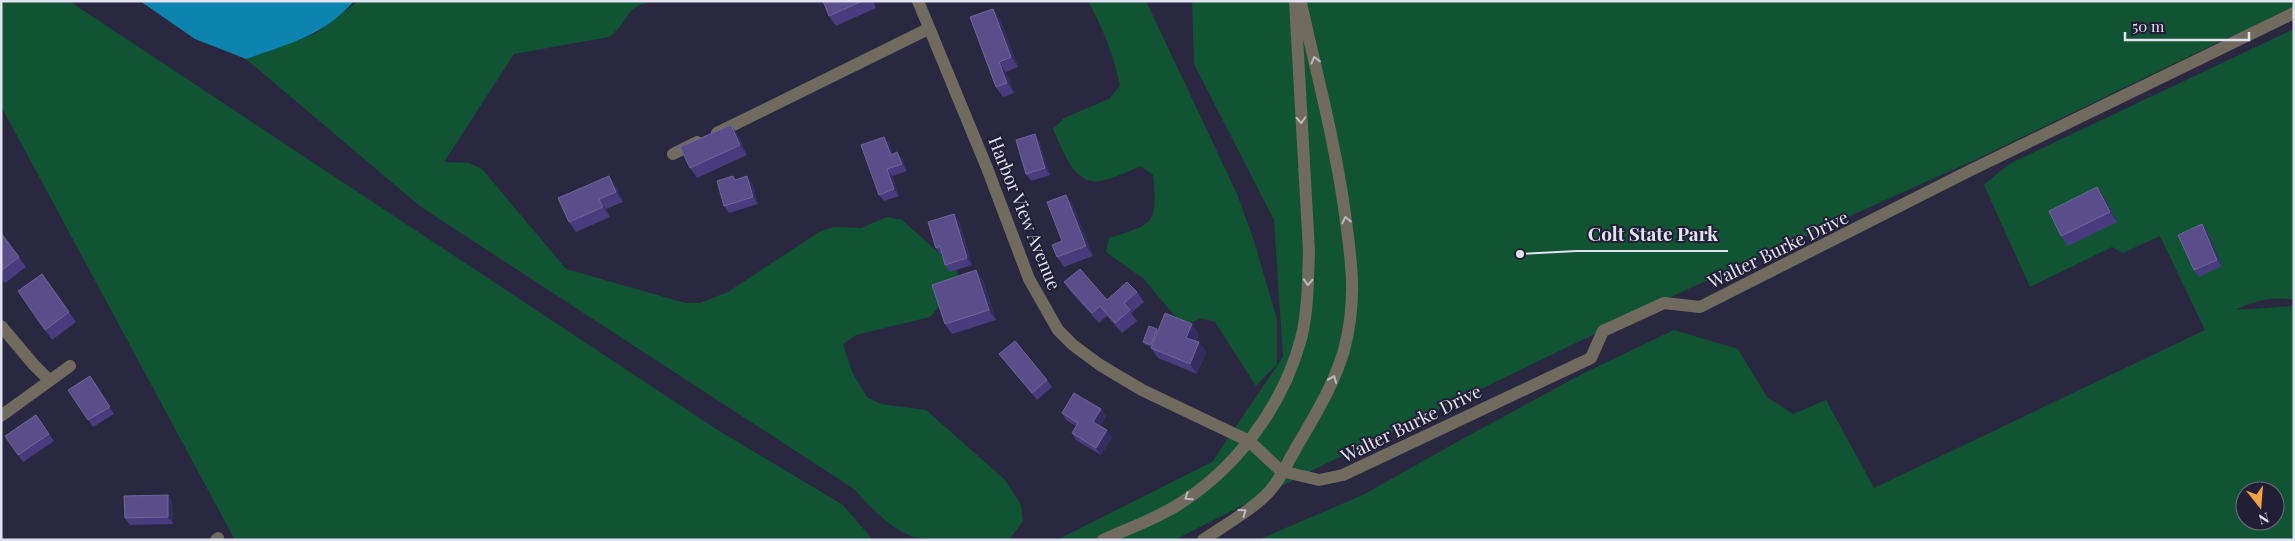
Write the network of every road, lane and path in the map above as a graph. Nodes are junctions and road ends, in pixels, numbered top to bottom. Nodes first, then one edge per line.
1 (918, 1) edge
2 (1295, 1) edge
3 (1301, 1) edge
4 (2294, 13) edge
5 (928, 29) junction
6 (673, 154) dead end
7 (1, 326) edge
8 (70, 366) dead end
9 (49, 380) junction
10 (1, 416) edge
11 (1249, 441) junction
12 (1281, 472) junction
13 (1103, 540) edge
14 (1203, 540) edge

1 - 5 street, Harbor View Avenue
2 -> 11 street
12 -> 3 street
4 - 12 street, Walter Burke Drive
5 - 6 street
5 - 11 street, Harbor View Avenue
7 - 9 street
8 - 9 street
9 - 10 street
11 - 12 street, Harbor View Avenue
11 -> 13 street
14 -> 12 street

